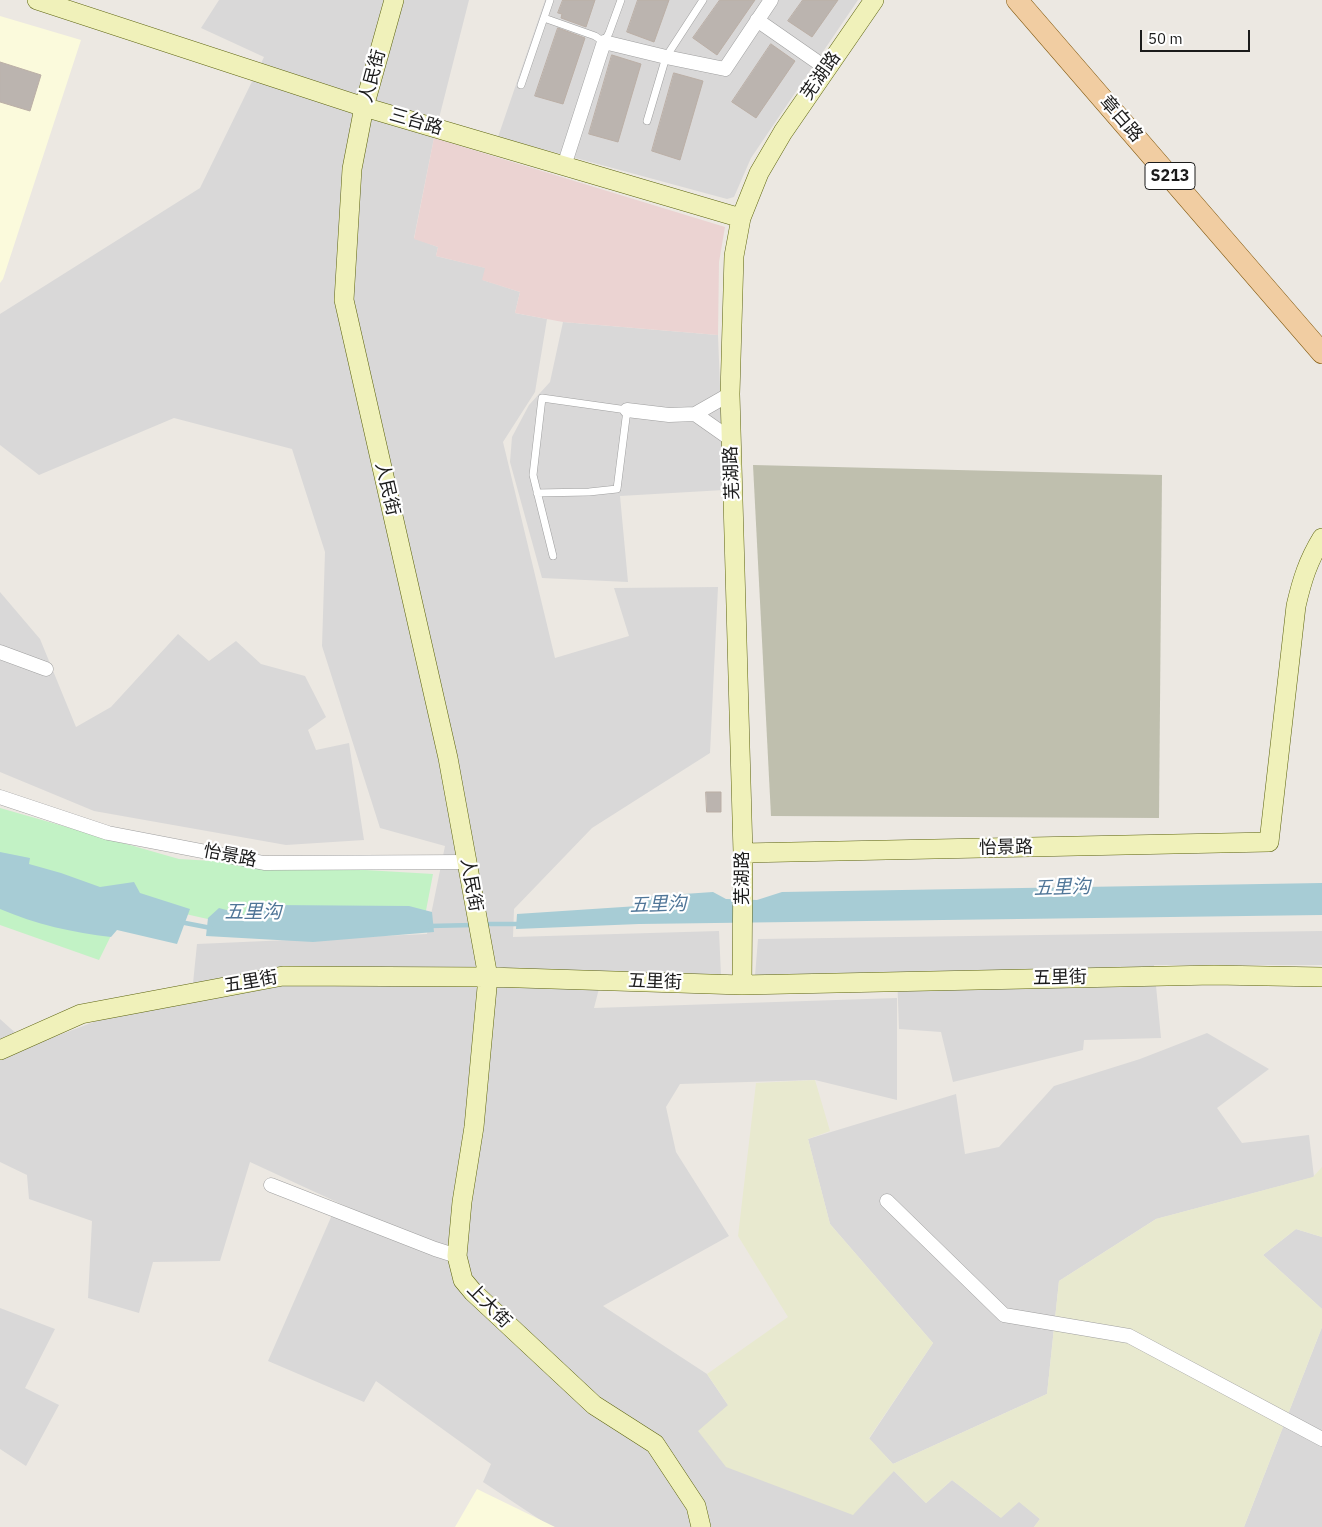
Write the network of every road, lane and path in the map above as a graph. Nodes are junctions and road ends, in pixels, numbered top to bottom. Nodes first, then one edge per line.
1 (37, 0) edge
2 (394, 0) edge
3 (550, 0) edge
4 (621, 0) edge
5 (703, 0) edge
6 (771, 0) edge
7 (874, 0) edge
8 (1018, 0) edge
9 (544, 18) junction
10 (758, 20) junction
11 (604, 42) junction
12 (666, 57) junction
13 (826, 68) junction
14 (521, 85) dead end
15 (364, 107) junction
16 (646, 120) dead end
17 (564, 166) junction
18 (741, 218) junction
19 (1322, 352) edge
20 (730, 394) junction
21 (627, 410) junction
22 (695, 414) junction
23 (732, 440) junction
24 (537, 492) junction
25 (1322, 538) edge
26 (553, 556) dead end
27 (0, 652) edge
28 (46, 669) dead end
29 (0, 798) edge
30 (743, 853) junction
31 (467, 862) junction
32 (488, 977) junction
33 (1322, 977) edge
34 (742, 985) junction
35 (0, 1050) edge
36 (271, 1185) dead end
37 (887, 1202) dead end
38 (457, 1256) junction
39 (1322, 1439) edge
40 (701, 1527) edge

1 - 15 street, 三台路
2 - 15 street, 人民街
3 - 9 lane
4 - 11 lane
5 - 12 lane
6 - 10 street
7 - 13 street, 芜湖路
8 - 19 main road, 章白路 / S213
9 - 11 lane
9 - 14 lane
10 - 12 street
10 - 13 street
11 - 12 street
11 - 17 street
12 - 16 lane
13 - 18 street, 芜湖路
15 - 17 street, 三台路
15 - 31 street, 人民街
17 - 18 street, 三台路
18 - 20 street, 芜湖路
20 - 22 street
20 - 23 street, 芜湖路
21 - 22 street
21 - 24 lane
21 - 24 lane
22 - 23 street
23 - 30 street, 芜湖路
24 - 26 lane
25 - 30 street, 怡景路
27 - 28 street
29 - 31 street, 怡景路
30 - 34 street, 芜湖路
31 - 32 street, 人民街
32 - 34 street, 五里街
32 - 35 street, 五里街
32 - 38 street, 上大街
33 - 34 street, 五里街
36 - 38 street
37 - 39 street
38 - 40 street, 上大街

